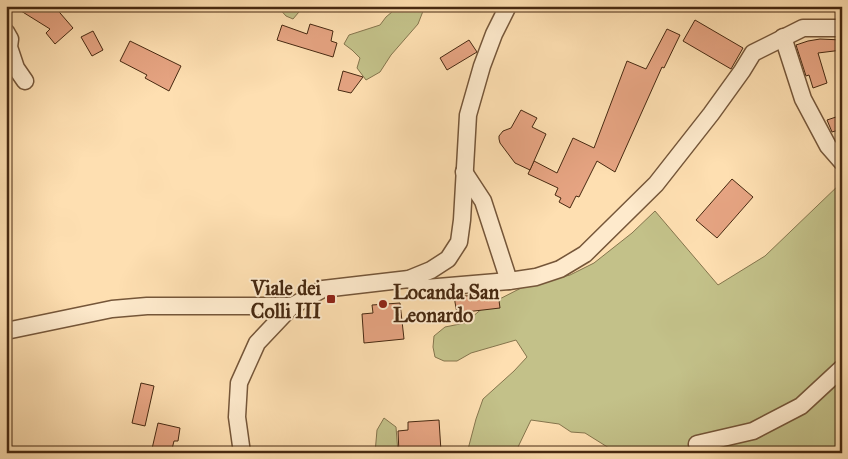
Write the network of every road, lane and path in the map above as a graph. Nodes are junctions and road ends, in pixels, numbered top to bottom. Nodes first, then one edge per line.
1 (508, 6) edge
2 (842, 28) edge
3 (6, 32) edge
4 (782, 37) junction
5 (25, 81) dead end
6 (842, 162) edge
7 (464, 172) junction
8 (409, 278) junction
9 (509, 281) junction
10 (292, 306) junction
11 (6, 331) edge
12 (842, 368) edge
13 (697, 444) dead end
14 (242, 453) edge

1 - 7 street
2 - 4 street
3 - 5 street
4 - 6 street
4 - 9 street
7 - 8 street
7 - 9 street
8 - 9 street
8 - 10 street
10 - 11 street
10 - 14 street
12 - 13 street

